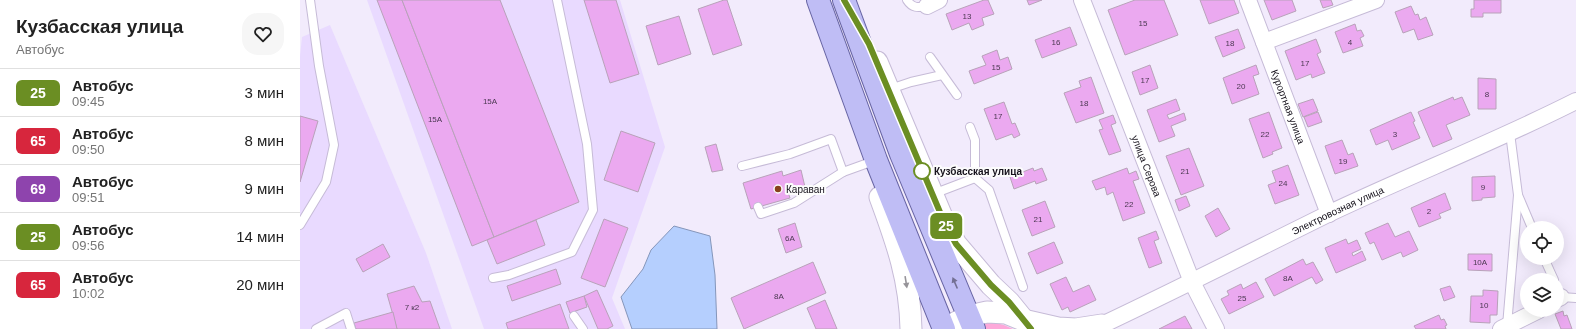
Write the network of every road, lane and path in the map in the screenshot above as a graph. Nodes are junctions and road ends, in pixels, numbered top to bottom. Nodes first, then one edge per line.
1 (310, 0) edge
2 (556, 0) edge
3 (844, 0) edge
4 (906, 0) edge
5 (1082, 0) edge
6 (1248, 0) edge
7 (1376, 0) edge
8 (816, 1) edge
9 (933, 3) edge
10 (1264, 42) junction
11 (930, 57) dead end
12 (942, 75) junction
13 (889, 90) junction
14 (957, 95) dead end
15 (1576, 101) edge
16 (970, 127) dead end
17 (1510, 133) junction
18 (742, 166) dead end
19 (875, 167) junction
20 (843, 172) junction
21 (975, 178) junction
22 (932, 195) junction
23 (1518, 195) junction
24 (758, 207) dead end
25 (1329, 214) junction
26 (1529, 221) edge
27 (300, 225) edge
28 (493, 278) dead end
29 (1192, 282) junction
30 (1023, 287) dead end
31 (574, 316) dead end
32 (1525, 317) edge
33 (972, 323) edge
34 (1027, 324) edge
35 (1100, 327) edge
36 (1504, 327) edge
37 (316, 329) edge
38 (351, 329) edge
39 (583, 329) edge
40 (911, 329) edge
41 (944, 329) edge
42 (1216, 329) edge

1 - 27 lane
2 - 28 lane
3 - 13 street
33 -> 3 main road
4 - 9 lane
5 - 29 street, улица Серова
6 - 10 street, Курортная улица
7 - 10 street
8 - 19 main road
10 - 25 street, Курортная улица
11 - 12 lane
12 - 13 lane
12 - 14 lane
13 - 22 street
15 - 17 street, Электровозная улица
16 - 21 lane
17 - 23 lane
17 - 25 street, Электровозная улица
18 - 20 lane
19 - 20 lane
19 -> 40 street
19 - 41 main road
20 - 24 lane
21 - 22 lane
21 - 30 lane
22 - 34 street
23 - 26 lane
23 - 36 lane
25 - 29 street, Электровозная улица
29 - 35 street, Электровозная улица
29 - 42 street, улица Серова
31 - 39 lane
32 - 36 street
33 - 34 street
33 - 41 street
34 - 35 street
37 - 38 lane

